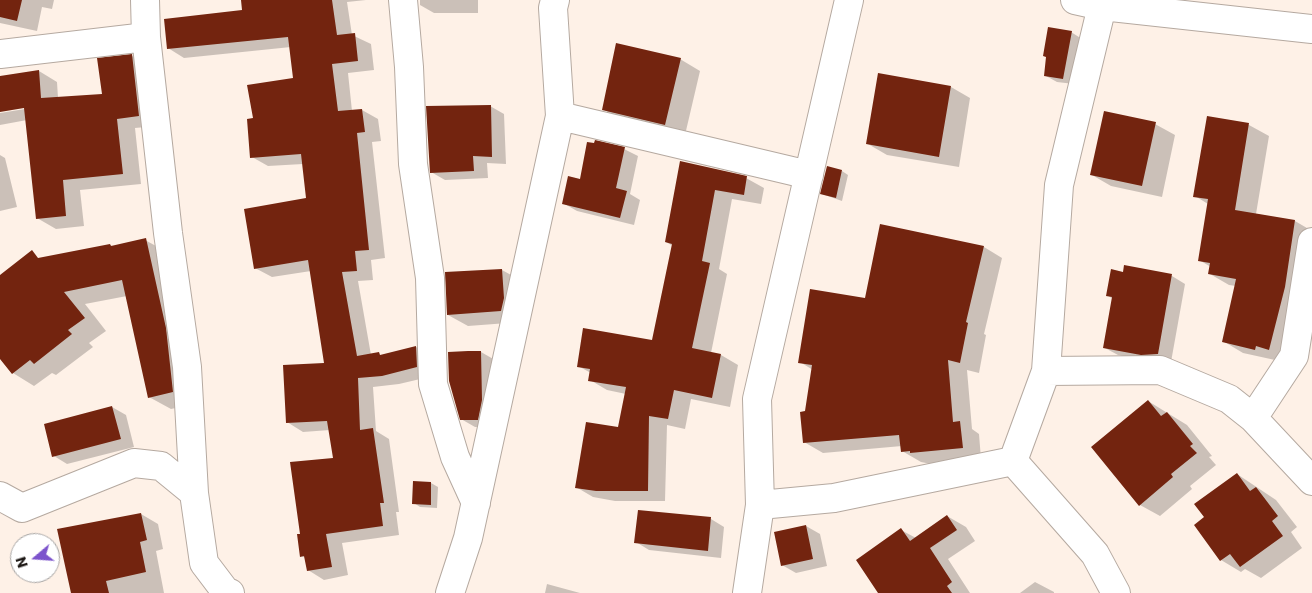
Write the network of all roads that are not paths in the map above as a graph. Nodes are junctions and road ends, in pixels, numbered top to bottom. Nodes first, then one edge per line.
1 (145, 0) edge
2 (403, 0) edge
3 (555, 0) edge
4 (849, 0) edge
5 (1075, 0) edge
6 (1102, 6) junction
7 (1312, 29) edge
8 (146, 37) junction
9 (0, 54) edge
10 (560, 116) junction
11 (809, 175) junction
12 (1312, 242) edge
13 (1046, 371) junction
14 (1253, 418) junction
15 (1012, 461) junction
16 (1312, 480) edge
17 (194, 493) junction
18 (0, 496) edge
19 (476, 503) junction
20 (760, 505) junction
21 (230, 593) edge
22 (450, 593) edge
23 (747, 593) edge
24 (1116, 593) edge

1 - 8 street
2 - 19 street
3 - 10 street
4 - 11 street
5 - 6 street
6 - 7 street
6 - 13 street
8 - 9 street
8 - 17 street
10 - 11 street
10 - 19 street
11 - 20 street
12 - 14 street
13 - 14 street
13 - 15 street
14 - 16 street
15 - 20 street
15 - 24 street
17 - 18 street
17 - 21 street
19 - 22 street
20 - 23 street

